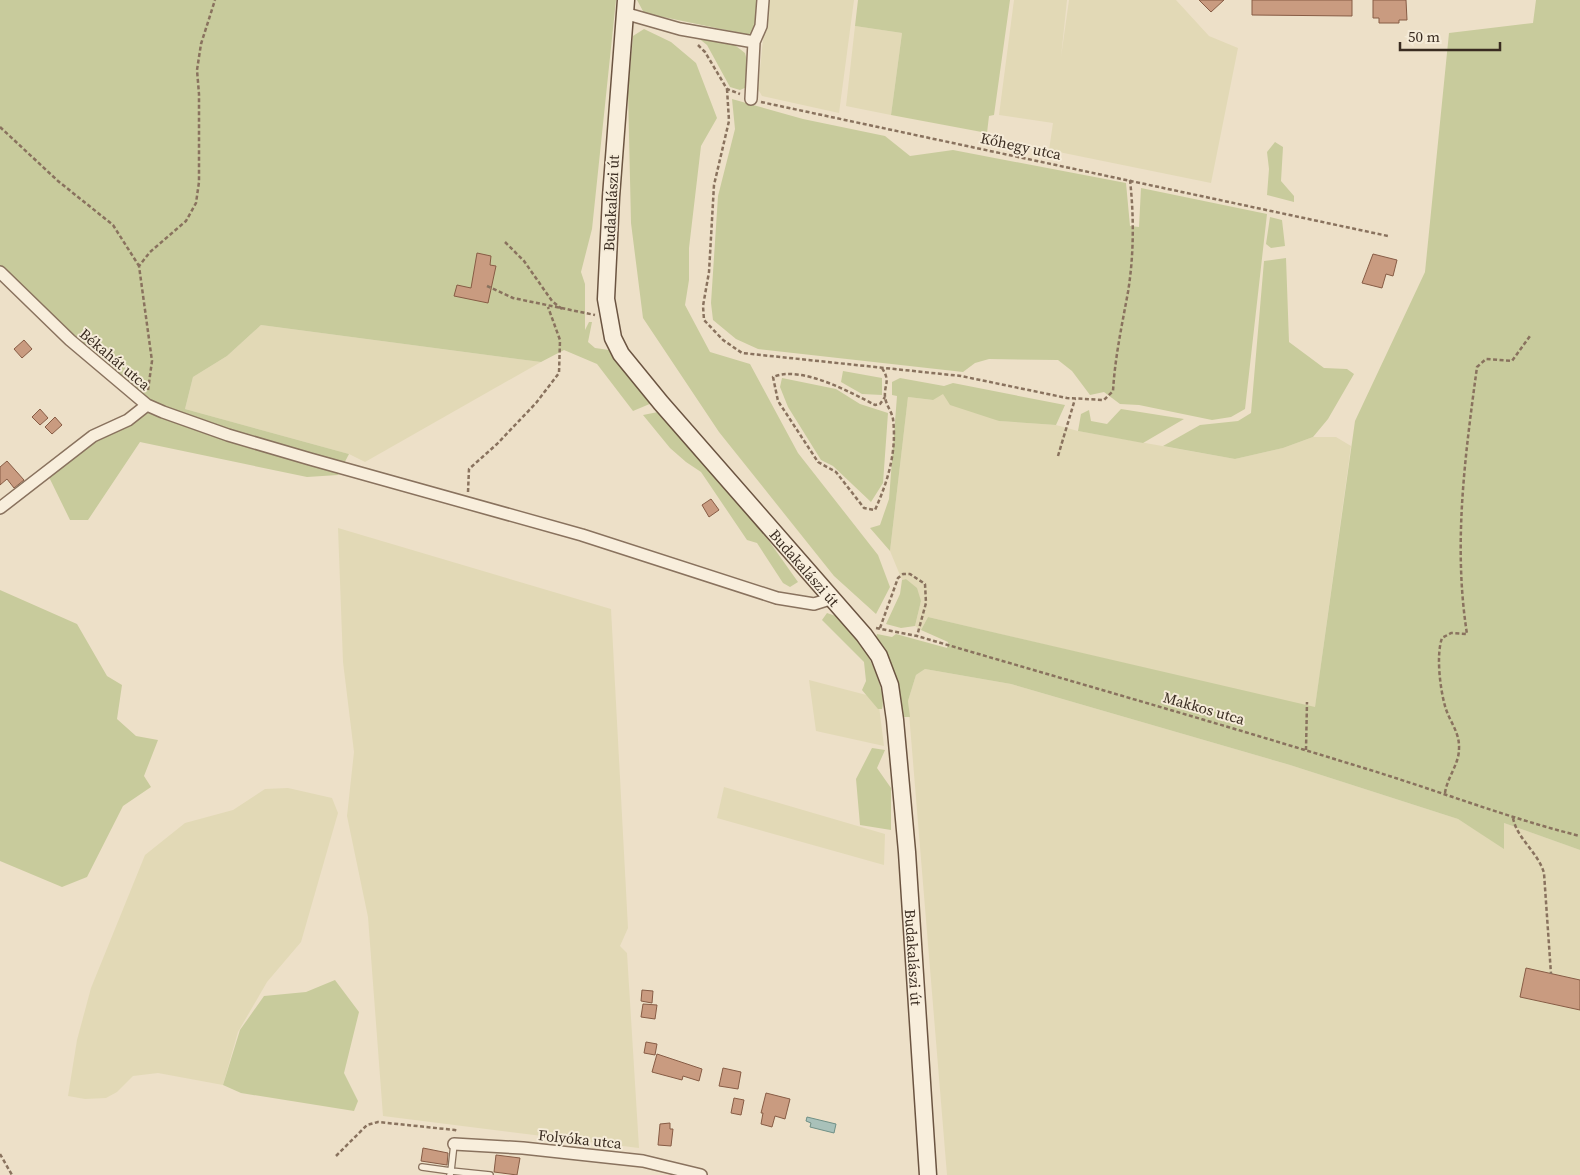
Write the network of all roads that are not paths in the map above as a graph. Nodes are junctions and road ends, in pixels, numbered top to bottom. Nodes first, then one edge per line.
1 (763, 0) edge
2 (625, 6) edge
3 (754, 42) junction
4 (751, 99) road end
5 (0, 272) edge
6 (147, 405) junction
7 (0, 508) edge
8 (833, 598) junction
9 (454, 1144) joint
10 (422, 1166) dead end
11 (451, 1173) edge
12 (490, 1175) edge
13 (701, 1175) edge
14 (928, 1175) edge

1 - 3 street
2 - 3 street
2 - 8 main road, Budakalászi út
3 - 4 street
5 - 6 street, Békahát utca
6 - 7 street, Békahát utca
6 - 8 street
8 - 14 main road, Budakalászi út
9 - 11 lane
9 - 13 street, Folyóka utca
10 - 11 lane
11 - 12 lane

